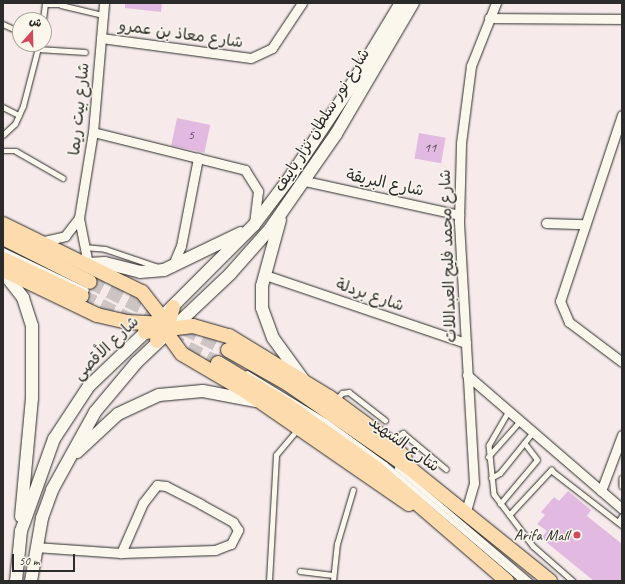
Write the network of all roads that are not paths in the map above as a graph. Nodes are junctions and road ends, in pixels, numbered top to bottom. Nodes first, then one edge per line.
1 (104, 3) edge
2 (302, 3) edge
3 (401, 3) edge
4 (413, 3) edge
5 (496, 3) edge
6 (45, 4) edge
7 (103, 15) junction
8 (489, 18) junction
9 (622, 19) edge
10 (101, 38) junction
11 (52, 48) edge
12 (37, 52) edge
13 (85, 52) dead end
14 (3, 107) edge
15 (622, 114) edge
16 (19, 115) junction
17 (94, 132) junction
18 (3, 135) edge
19 (3, 151) edge
20 (198, 158) junction
21 (63, 178) dead end
22 (304, 181) junction
23 (282, 213) junction
24 (459, 215) junction
25 (79, 218) junction
26 (546, 222) dead end
27 (3, 224) edge
28 (584, 224) junction
29 (252, 227) junction
30 (3, 238) edge
31 (39, 242) junction
32 (3, 245) edge
33 (83, 247) junction
34 (3, 250) edge
35 (3, 259) edge
36 (88, 264) junction
37 (171, 268) junction
38 (3, 271) edge
39 (265, 275) junction
40 (86, 288) junction
41 (163, 325) junction
42 (466, 343) junction
43 (223, 357) junction
44 (622, 362) edge
45 (467, 375) junction
46 (305, 382) junction
47 (335, 401) junction
48 (262, 404) junction
49 (509, 411) junction
50 (385, 420) dead end
51 (520, 421) junction
52 (298, 428) junction
53 (533, 432) junction
54 (622, 435) edge
55 (389, 441) junction
56 (524, 443) junction
57 (488, 457) junction
58 (446, 469) dead end
59 (62, 470) junction
60 (412, 470) junction
61 (491, 478) junction
62 (622, 478) edge
63 (622, 486) edge
64 (353, 490) dead end
65 (601, 491) junction
66 (500, 504) junction
67 (622, 509) edge
68 (466, 511) junction
69 (509, 515) junction
70 (622, 516) edge
71 (436, 519) junction
72 (620, 523) edge
73 (21, 531) junction
74 (35, 547) junction
75 (121, 553) junction
76 (537, 570) edge
77 (300, 571) dead end
78 (333, 575) junction
79 (16, 581) edge
80 (31, 581) edge
81 (269, 581) edge
82 (334, 581) edge
83 (506, 581) edge
84 (523, 581) edge
85 (550, 581) edge
86 (572, 581) edge

1 - 7 street, شارع بيت ريما
2 - 10 street, شارع معاذ بن عمرو
3 - 29 main road, شارع نور سلطان نزار باييف
4 - 22 main road, شارع نور سلطان نزار باييف
5 - 8 street, شارع محمد فليح العبداللات
6 - 7 lane
7 - 10 street, شارع بيت ريما
8 - 9 street
8 - 24 street, شارع محمد فليح العبداللات
10 - 17 street, شارع بيت ريما
11 - 13 lane
12 - 16 lane
14 - 16 lane
15 - 28 street
16 - 18 lane
17 - 20 street
17 - 25 street, شارع بيت ريما
19 - 21 lane
20 - 29 street
20 - 37 street
22 - 23 main road, شارع نور سلطان نزار باييف
22 - 24 street, شارع البريقة
23 - 39 main road
23 - 41 main road, شارع نور سلطان نزار باييف
24 - 42 street, شارع محمد فليح العبداللات
25 - 31 street, شارع بيت ريما
25 - 33 street, شارع بيت ريما
26 - 28 street
27 - 31 highway
28 - 44 street
29 - 37 main road
29 - 41 main road, شارع نور سلطان نزار باييف
30 - 40 highway
31 - 36 highway
32 - 40 lane
33 - 36 street, شارع بيت ريما
33 - 37 lane
34 - 40 lane
35 - 40 highway
36 - 37 main road
36 - 41 highway
38 - 41 highway
38 - 73 main road
39 - 42 street, شارع بردلة
39 - 46 main road
41 - 46 highway
41 - 48 highway
41 - 59 main road, شارع الأقصى
41 - 73 main road, شارع الأقصى
42 - 45 street, شارع محمد فليح العبداللات
43 - 60 highway, شارع الشهيد
43 - 71 highway
43 - 76 lane
43 - 84 lane
45 - 49 street
45 - 68 street, شارع محمد فليح العبداللات
46 - 47 highway
47 - 50 lane
47 - 55 highway
48 - 52 highway
48 - 59 main road
49 - 51 street
49 - 57 lane
51 - 53 street
51 - 57 lane
52 - 71 highway
52 - 81 lane
53 - 56 lane
53 - 65 street
54 - 65 street
55 - 58 lane
55 - 60 highway
56 - 61 lane
56 - 66 lane
57 - 61 lane
59 - 74 main road, شارع الأقصى
60 - 68 highway, شارع الشهيد
61 - 66 lane
62 - 63 lane
64 - 78 lane
65 - 67 street
66 - 69 lane
68 - 76 highway, شارع الشهيد
69 - 72 lane
69 - 76 lane
70 - 72 lane
71 - 83 highway
73 - 79 main road, شارع الأقصى
74 - 75 street
74 - 80 main road, شارع الأقصى
75 - 75 street
76 - 85 highway, شارع الشهيد
76 - 86 lane
77 - 78 lane
78 - 82 lane

